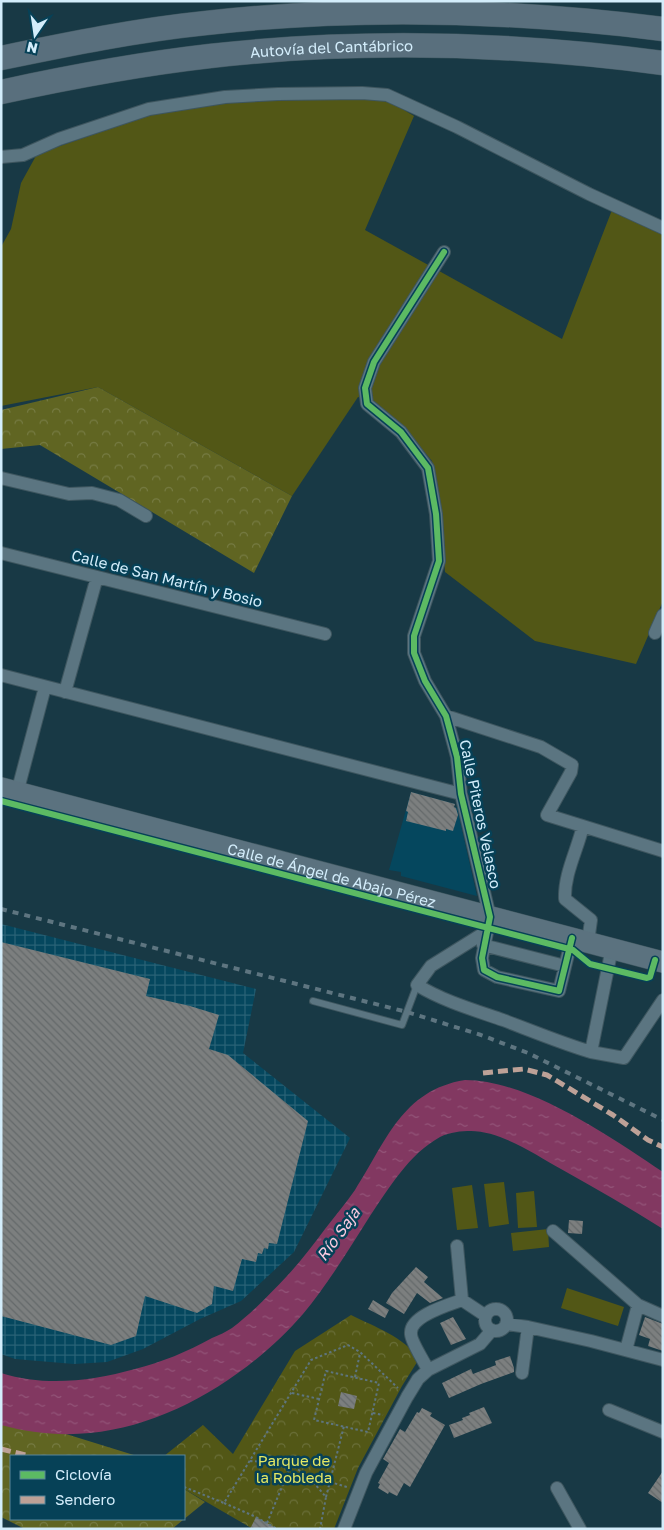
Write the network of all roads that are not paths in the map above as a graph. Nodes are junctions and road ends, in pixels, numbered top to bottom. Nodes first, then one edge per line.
1 (663, 29) edge
2 (1, 58) edge
3 (663, 63) edge
4 (1, 92) edge
5 (1, 157) edge
6 (663, 228) edge
7 (444, 252) dead end
8 (1, 478) edge
9 (146, 516) dead end
10 (1, 553) edge
11 (97, 577) junction
12 (663, 615) edge
13 (655, 633) dead end
14 (325, 634) dead end
15 (1, 675) edge
16 (45, 687) junction
17 (65, 692) junction
18 (446, 716) junction
19 (9, 790) edge
20 (461, 794) junction
21 (583, 826) junction
22 (663, 851) edge
23 (489, 924) junction
24 (580, 940) junction
25 (612, 948) junction
26 (483, 952) junction
27 (663, 962) edge
28 (565, 966) junction
29 (417, 985) junction
30 (663, 1000) edge
31 (313, 1001) dead end
32 (591, 1052) junction
33 (553, 1231) dead end
34 (457, 1246) dead end
35 (462, 1300) junction
36 (638, 1305) junction
37 (486, 1316) junction
38 (663, 1316) edge
39 (506, 1324) junction
40 (528, 1327) junction
41 (492, 1330) junction
42 (626, 1350) junction
43 (663, 1360) edge
44 (428, 1370) junction
45 (522, 1373) dead end
46 (609, 1410) dead end
47 (663, 1432) edge
48 (557, 1488) dead end
49 (344, 1529) edge
50 (580, 1529) edge

1 - 2 highway
3 - 4 highway, Autovía del Cantábrico
5 - 6 street
7 - 18 street, Calle Piteros Velasco
8 - 9 street
10 - 11 street, Calle de San Martín y Bosio
11 - 14 street, Calle de San Martín y Bosio
11 - 17 street
12 - 13 street
15 - 16 street
16 - 17 street
16 - 19 street
17 - 20 street
18 - 20 street, Calle Piteros Velasco
18 - 21 street
19 - 23 highway, Calle de Ángel de Abajo Pérez
20 - 23 street, Calle Piteros Velasco
21 - 22 street
21 - 24 street
23 - 24 highway, Calle de Ángel de Abajo Pérez
23 - 26 street
23 - 29 street
24 - 25 highway, Calle de Ángel de Abajo Pérez
24 - 28 street
25 - 27 highway, Calle de Ángel de Abajo Pérez
25 - 32 street
26 - 28 street
26 - 28 street
29 - 31 lane
29 - 32 street
30 - 32 street
33 - 36 street
34 - 35 street
35 - 37 street
35 - 44 street
36 - 38 street
36 - 42 street
37 - 39 street
37 - 41 street
39 - 40 street
39 - 41 street
40 - 42 street
40 - 45 street
41 - 44 street
42 - 43 street
44 - 49 street
46 - 47 street
48 - 50 street

